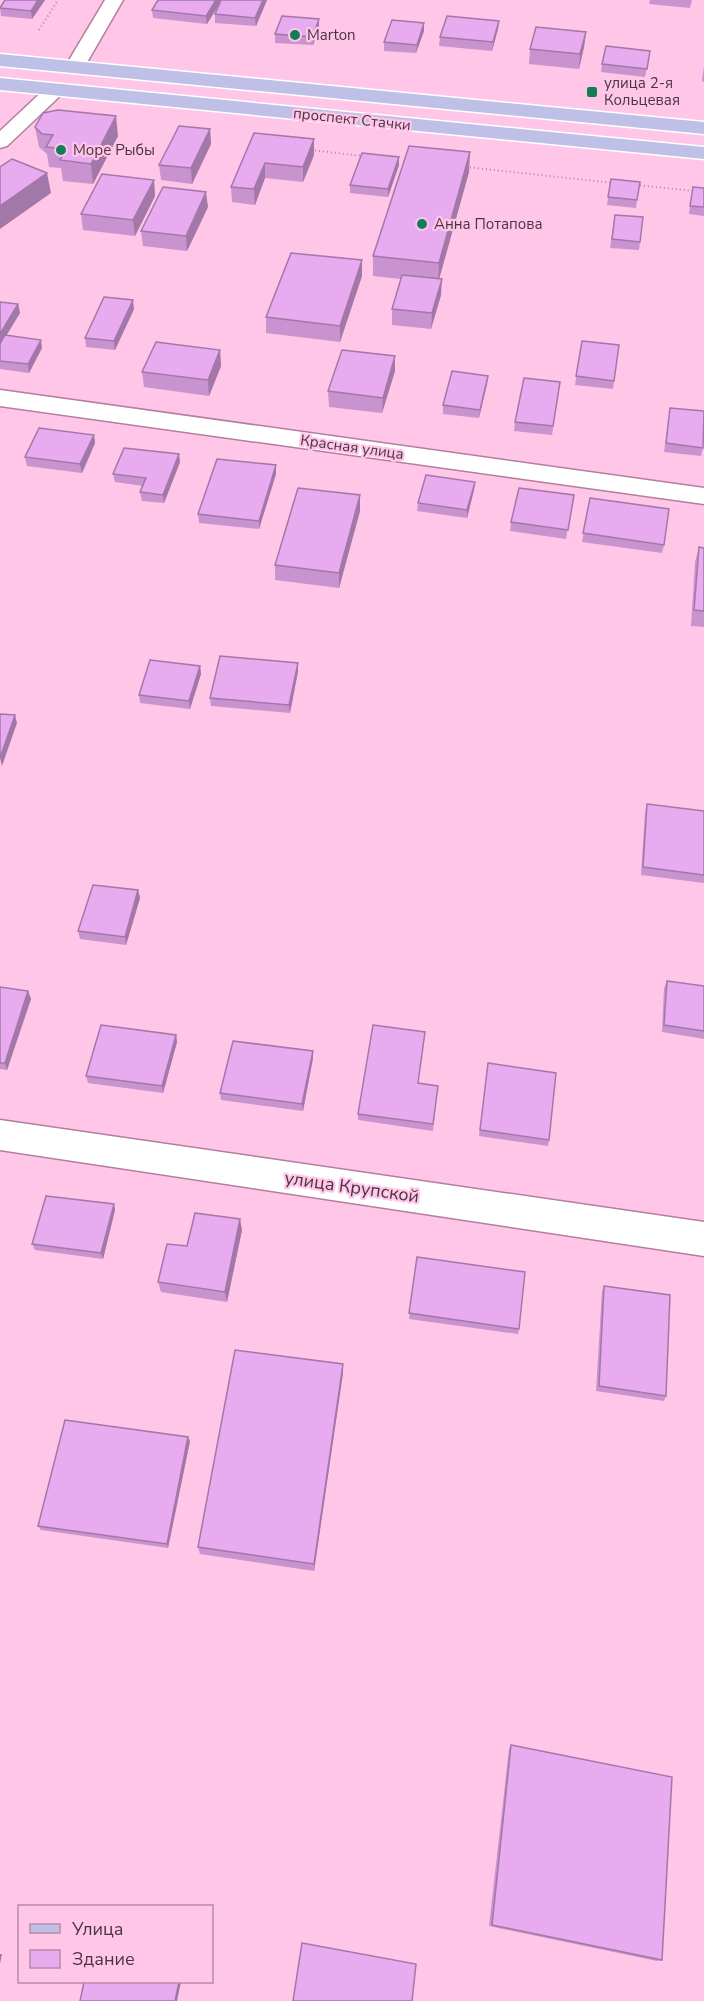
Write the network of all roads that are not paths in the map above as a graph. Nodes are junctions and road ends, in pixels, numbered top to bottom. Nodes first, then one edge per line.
1 (114, 0) edge
2 (0, 60) edge
3 (75, 67) junction
4 (0, 84) edge
5 (55, 90) junction
6 (704, 128) edge
7 (0, 142) edge
8 (704, 153) edge
9 (0, 399) edge
10 (704, 496) edge
11 (0, 1135) edge
12 (704, 1239) edge

1 - 3 street
2 - 3 main road, проспект Стачки
3 - 6 main road, проспект Стачки
4 - 5 main road, проспект Стачки
5 - 7 street
5 - 8 main road, проспект Стачки
9 - 10 street, Красная улица
11 - 12 street, улица Крупской

